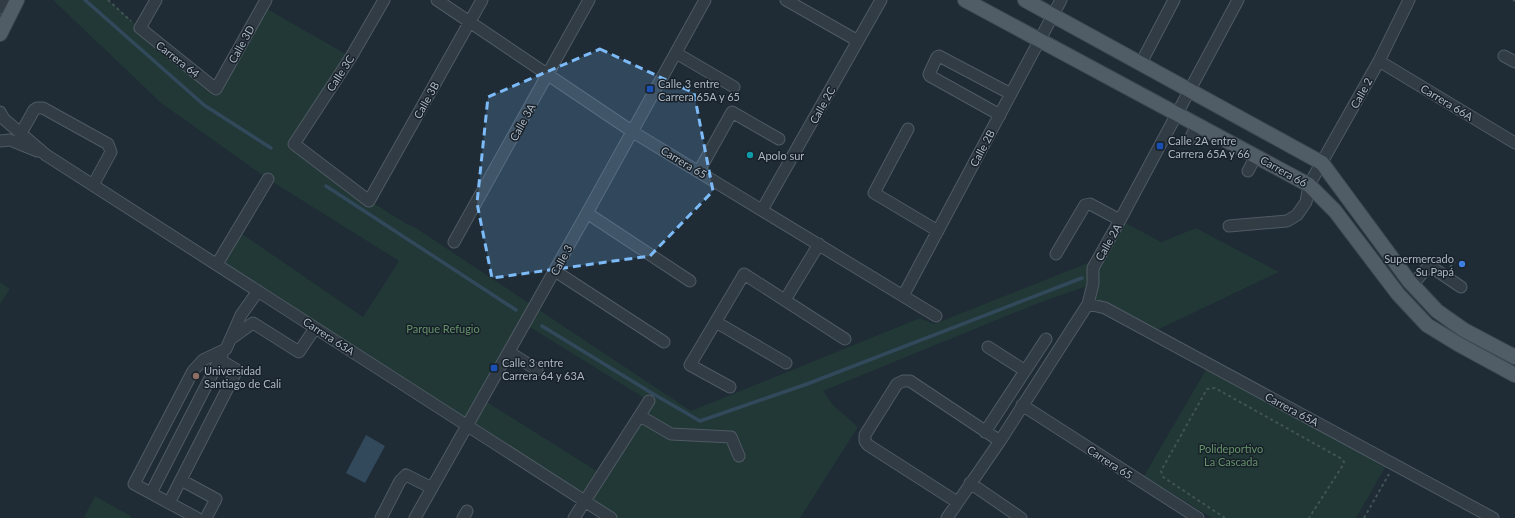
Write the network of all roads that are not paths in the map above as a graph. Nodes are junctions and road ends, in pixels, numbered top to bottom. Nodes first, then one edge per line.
1 (4, 0) edge
2 (11, 0) edge
3 (17, 0) edge
4 (156, 0) edge
5 (266, 0) edge
6 (384, 0) edge
7 (437, 0) edge
8 (482, 0) edge
9 (589, 0) edge
10 (705, 0) edge
11 (786, 0) edge
12 (881, 0) edge
13 (965, 0) edge
14 (1025, 0) edge
15 (1061, 0) edge
16 (1174, 0) edge
17 (1238, 0) edge
18 (1409, 0) edge
19 (0, 8) edge
20 (1053, 15) junction
21 (470, 22) junction
22 (0, 23) edge
23 (0, 34) edge
24 (1039, 40) junction
25 (858, 41) junction
26 (676, 54) junction
27 (1504, 56) dead end
28 (1379, 61) junction
29 (1515, 62) edge
30 (1141, 63) junction
31 (548, 75) junction
32 (734, 87) dead end
33 (216, 89) joint
34 (1190, 90) junction
35 (1011, 94) junction
36 (0, 112) edge
37 (1177, 113) junction
38 (1000, 114) junction
39 (1197, 125) junction
40 (908, 129) dead end
41 (633, 132) junction
42 (21, 133) junction
43 (779, 139) dead end
44 (1190, 139) dead end
45 (0, 141) edge
46 (1515, 143) edge
47 (46, 154) junction
48 (1256, 156) junction
49 (1322, 163) junction
50 (698, 171) junction
51 (1248, 171) dead end
52 (268, 179) dead end
53 (93, 185) junction
54 (1309, 185) junction
55 (369, 201) joint
56 (762, 210) junction
57 (587, 213) junction
58 (1120, 220) junction
59 (1229, 226) dead end
60 (938, 231) junction
61 (454, 242) dead end
62 (819, 244) junction
63 (1056, 254) dead end
64 (218, 264) junction
65 (555, 271) junction
66 (690, 281) dead end
67 (1413, 284) junction
68 (1461, 287) dead end
69 (258, 291) junction
70 (903, 296) junction
71 (785, 300) junction
72 (1088, 304) junction
73 (936, 316) dead end
74 (716, 322) junction
75 (315, 328) junction
76 (232, 339) junction
77 (845, 339) dead end
78 (1046, 339) dead end
79 (664, 342) dead end
80 (988, 347) dead end
81 (226, 348) junction
82 (509, 352) junction
83 (1515, 357) edge
84 (220, 360) junction
85 (786, 363) dead end
86 (537, 370) dead end
87 (1024, 370) junction
88 (1515, 375) edge
89 (730, 388) dead end
90 (649, 401) dead end
91 (1022, 406) junction
92 (640, 416) junction
93 (468, 425) junction
94 (985, 432) junction
95 (1000, 442) junction
96 (739, 456) dead end
97 (181, 480) junction
98 (970, 483) junction
99 (432, 488) junction
100 (151, 493) junction
101 (586, 501) junction
102 (957, 502) junction
103 (169, 503) junction
104 (197, 518) edge
105 (206, 518) edge
106 (382, 518) edge
107 (415, 518) edge
108 (574, 518) edge
109 (611, 518) edge
110 (947, 518) edge
111 (1022, 518) edge
112 (1198, 518) edge
113 (1493, 518) edge

1 - 19 street
2 - 22 main road
3 - 23 main road
4 - 33 street, Carrera 64
5 - 33 street, Calle 3D
6 - 55 street, Calle 3C
7 - 21 street, Carrera 65
8 - 21 street, Calle 3B
9 - 31 street, Calle 3A
10 - 26 street, Calle 3
11 - 25 street
12 - 25 street, Calle 2C
13 - 24 main road, Carrera 66
14 - 20 main road
15 - 20 street, Calle 2B
16 - 30 street
17 - 34 street, Calle 2A
18 - 28 street, Calle 2
20 - 24 street, Calle 2B
20 - 30 main road
21 - 31 street, Carrera 65
21 - 55 street, Calle 3B
24 - 35 street, Calle 2B
24 - 37 main road, Carrera 66
25 - 56 street, Calle 2C
26 - 32 street
26 - 41 street, Calle 3
27 - 29 street
28 - 46 street, Carrera 66A
28 - 49 street, Calle 2
30 - 34 main road
31 - 41 street, Carrera 65
31 - 61 street, Calle 3A
34 - 37 street, Calle 2A
34 - 49 main road
35 - 38 street, Calle 2B
35 - 38 street
36 - 42 street, Carrera 63A
37 - 39 main road, Carrera 66
37 - 58 street, Calle 2A
38 - 60 street, Calle 2B
39 - 44 street
39 - 48 main road, Carrera 66
40 - 60 street
41 - 50 street, Carrera 65
41 - 57 street, Calle 3
42 - 47 street, Carrera 63A
42 - 53 street
43 - 50 street
45 - 47 street, Carrera 63A
47 - 53 street, Carrera 63A
48 - 51 street
48 - 54 main road, Carrera 66
49 - 54 street, Calle 2
49 - 67 main road
50 - 56 street, Carrera 65
52 - 64 street
53 - 64 street, Carrera 63A
54 - 59 street, Calle 2
54 - 88 main road, Carrera 66
56 - 62 street, Carrera 65
57 - 65 street, Calle 3
57 - 66 street
58 - 63 street
58 - 72 street, Calle 2A
60 - 70 street, Calle 2B
62 - 70 street, Carrera 65
62 - 71 street
64 - 69 street, Carrera 63A
65 - 79 street
65 - 82 street, Calle 3
67 - 68 street
67 - 83 main road
69 - 75 street, Carrera 63A
69 - 76 street
70 - 73 street, Carrera 65
71 - 74 street
71 - 77 street
72 - 91 street, Calle 2A
72 - 113 street, Carrera 65A
74 - 85 street
74 - 89 street
75 - 76 street
75 - 93 street, Carrera 63A
76 - 81 street
78 - 87 street
80 - 87 street
81 - 84 street
81 - 100 street
82 - 86 street
82 - 93 street, Calle 3
84 - 97 street
84 - 100 street
87 - 94 street
90 - 92 street
91 - 95 street, Calle 2A
91 - 112 street, Carrera 65
92 - 96 street
92 - 101 street
93 - 99 street, Calle 3
93 - 101 street, Carrera 63A
94 - 95 street
94 - 102 street
95 - 98 street, Calle 2A
97 - 103 street
97 - 105 street
98 - 102 street, Calle 2A
98 - 111 street
99 - 106 street
99 - 107 street, Calle 3
100 - 103 street
101 - 108 street
101 - 109 street, Carrera 63A
102 - 110 street, Calle 2A
103 - 104 street

